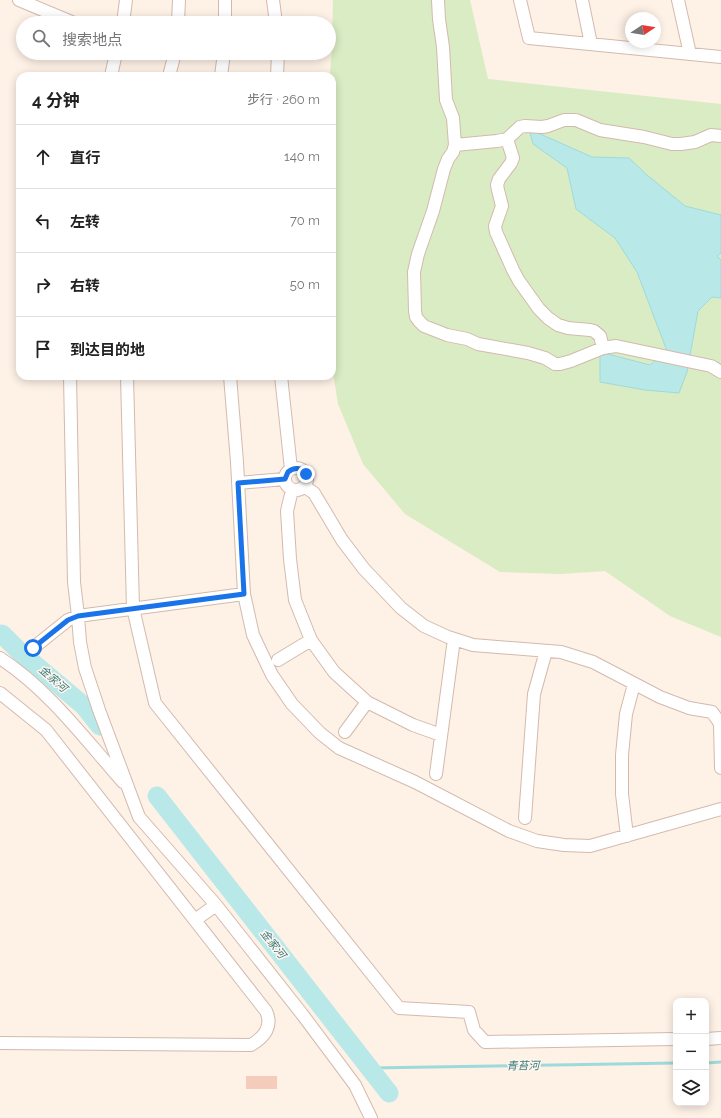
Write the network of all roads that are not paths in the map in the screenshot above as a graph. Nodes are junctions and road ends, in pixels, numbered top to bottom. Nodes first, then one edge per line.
1 (19, 0) edge
2 (126, 0) edge
3 (179, 0) edge
4 (225, 0) edge
5 (273, 0) edge
6 (438, 0) edge
7 (520, 0) edge
8 (582, 0) edge
9 (678, 0) edge
10 (57, 16) edge
11 (124, 16) edge
12 (178, 16) edge
13 (225, 16) edge
14 (275, 16) edge
15 (591, 44) junction
16 (690, 54) junction
17 (721, 57) edge
18 (114, 60) edge
19 (173, 60) edge
20 (223, 60) edge
21 (278, 60) edge
22 (112, 72) edge
23 (170, 72) edge
24 (222, 72) edge
25 (277, 72) edge
26 (721, 136) edge
27 (507, 139) junction
28 (455, 144) junction
29 (604, 348) junction
30 (721, 372) edge
31 (70, 380) edge
32 (127, 380) edge
33 (230, 380) edge
34 (281, 380) edge
35 (288, 474) junction
36 (238, 483) junction
37 (305, 487) junction
38 (292, 490) junction
39 (244, 594) junction
40 (133, 608) junction
41 (78, 616) junction
42 (454, 639) junction
43 (310, 640) junction
44 (33, 648) dead end
45 (546, 651) junction
46 (0, 658) edge
47 (278, 660) dead end
48 (634, 684) junction
49 (0, 693) edge
50 (367, 702) junction
51 (345, 732) dead end
52 (441, 735) junction
53 (721, 768) edge
54 (436, 774) dead end
55 (128, 787) junction
56 (721, 809) edge
57 (139, 817) junction
58 (525, 818) dead end
59 (124, 830) junction
60 (627, 836) junction
61 (216, 905) junction
62 (195, 920) junction
63 (721, 1038) edge
64 (673, 1039) edge
65 (709, 1039) edge
66 (0, 1043) edge
67 (371, 1118) edge

1 - 10 street
2 - 11 street
3 - 12 street
4 - 13 street
5 - 14 street
6 - 28 street
7 - 15 street
8 - 15 street
9 - 16 street
15 - 16 street
16 - 17 street
18 - 22 street
19 - 23 street
20 - 24 street
21 - 25 street
26 - 27 street
27 - 28 street
27 - 29 street
28 - 29 street
29 - 30 street
31 - 41 street
32 - 40 street
33 - 36 street
34 - 35 street
35 - 36 street
35 - 37 street
35 - 38 street
36 - 39 street
37 - 38 street
37 - 42 street
38 - 43 street
39 - 40 street
39 - 60 street
40 - 41 street
40 - 64 street
41 - 44 street
41 - 55 street
42 - 45 street
42 - 52 street
43 - 47 street
43 - 50 street
45 - 48 street
45 - 58 street
46 - 55 street
48 - 53 street
48 - 60 street
49 - 59 street
50 - 51 street
50 - 52 street
52 - 54 street
55 - 57 street
56 - 60 street
57 - 59 street
57 - 61 street
59 - 62 street
61 - 62 street
61 - 67 street
62 - 66 street
63 - 65 street

